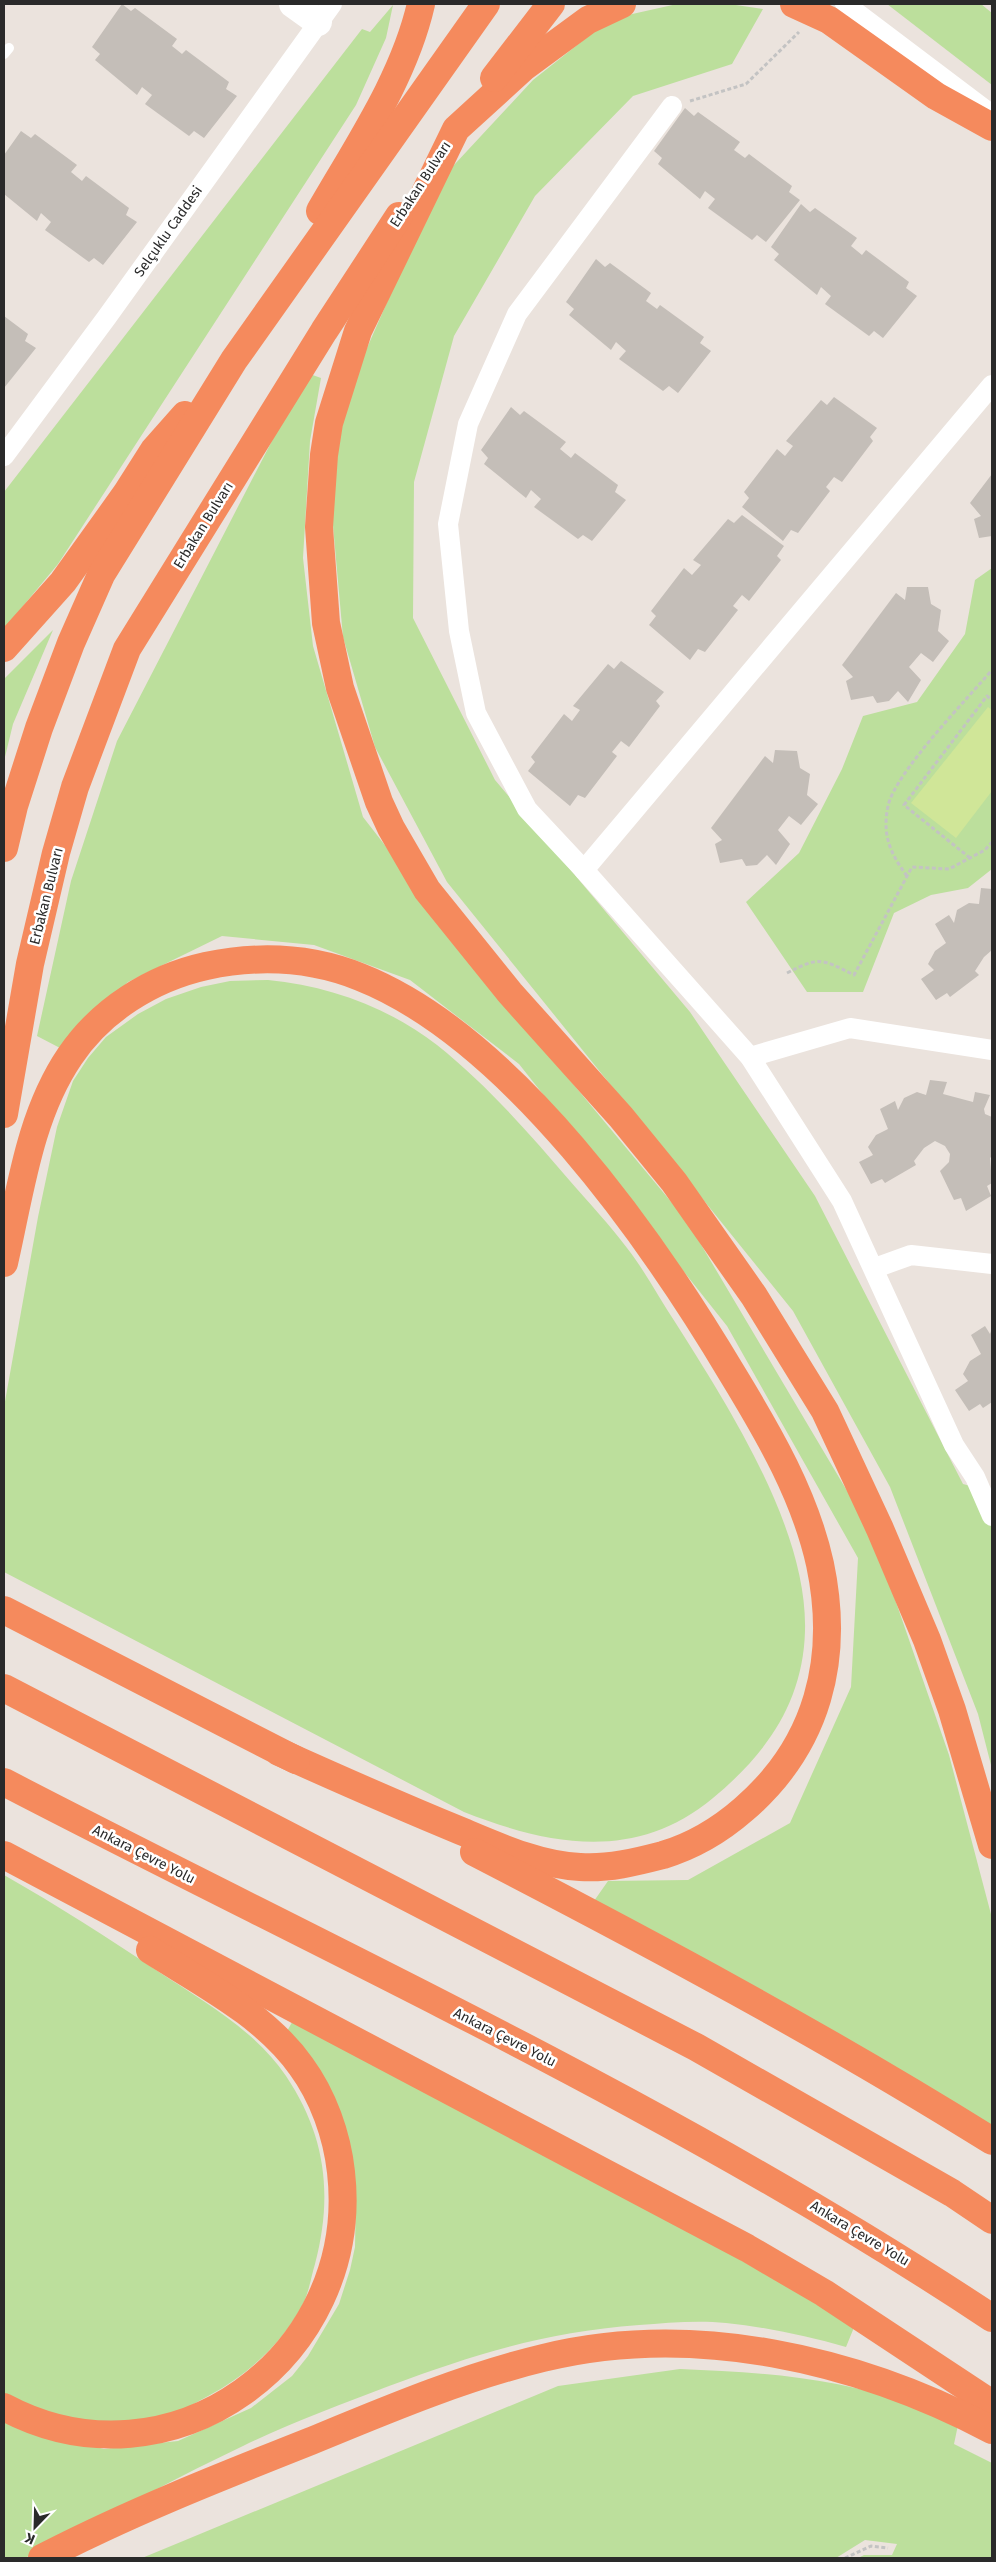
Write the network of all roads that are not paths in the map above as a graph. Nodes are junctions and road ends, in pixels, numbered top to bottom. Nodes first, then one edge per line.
1 (293, 4) edge
2 (421, 4) edge
3 (486, 4) edge
4 (551, 4) edge
5 (622, 4) edge
6 (845, 4) edge
7 (805, 9) edge
8 (325, 13) edge
9 (672, 106) road end
10 (992, 115) edge
11 (992, 127) edge
12 (456, 128) junction
13 (234, 360) junction
14 (992, 386) edge
15 (4, 456) edge
16 (4, 648) edge
17 (4, 848) edge
18 (584, 870) junction
19 (992, 1050) edge
20 (750, 1056) junction
21 (4, 1114) edge
22 (4, 1264) edge
23 (992, 1264) edge
24 (875, 1268) junction
25 (984, 1478) edge
26 (992, 1516) edge
27 (4, 1609) edge
28 (4, 1688) edge
29 (279, 1752) junction
30 (4, 1782) edge
31 (992, 1845) edge
32 (4, 1855) edge
33 (4, 1860) edge
34 (992, 2141) edge
35 (992, 2220) edge
36 (992, 2318) edge
37 (992, 2404) edge
38 (4, 2407) edge
39 (992, 2430) edge
40 (42, 2558) edge

1 - 8 street
2 - 13 highway
3 - 13 highway
4 - 12 highway, Erbakan Bulvarı
5 - 12 highway
6 - 10 street
7 - 11 highway
8 - 15 street, Selçuklu Caddesi
9 - 18 street
12 - 21 highway, Erbakan Bulvarı
12 - 31 highway
13 - 16 highway
13 - 17 highway
14 - 18 street
18 - 20 street
19 - 20 street
20 - 24 street
22 - 29 highway
23 - 24 street
24 - 25 street
25 - 26 street
27 - 29 highway
28 - 35 highway
29 - 34 highway
30 - 36 highway, Ankara Çevre Yolu
32 - 37 highway
33 - 38 highway
39 - 40 highway

